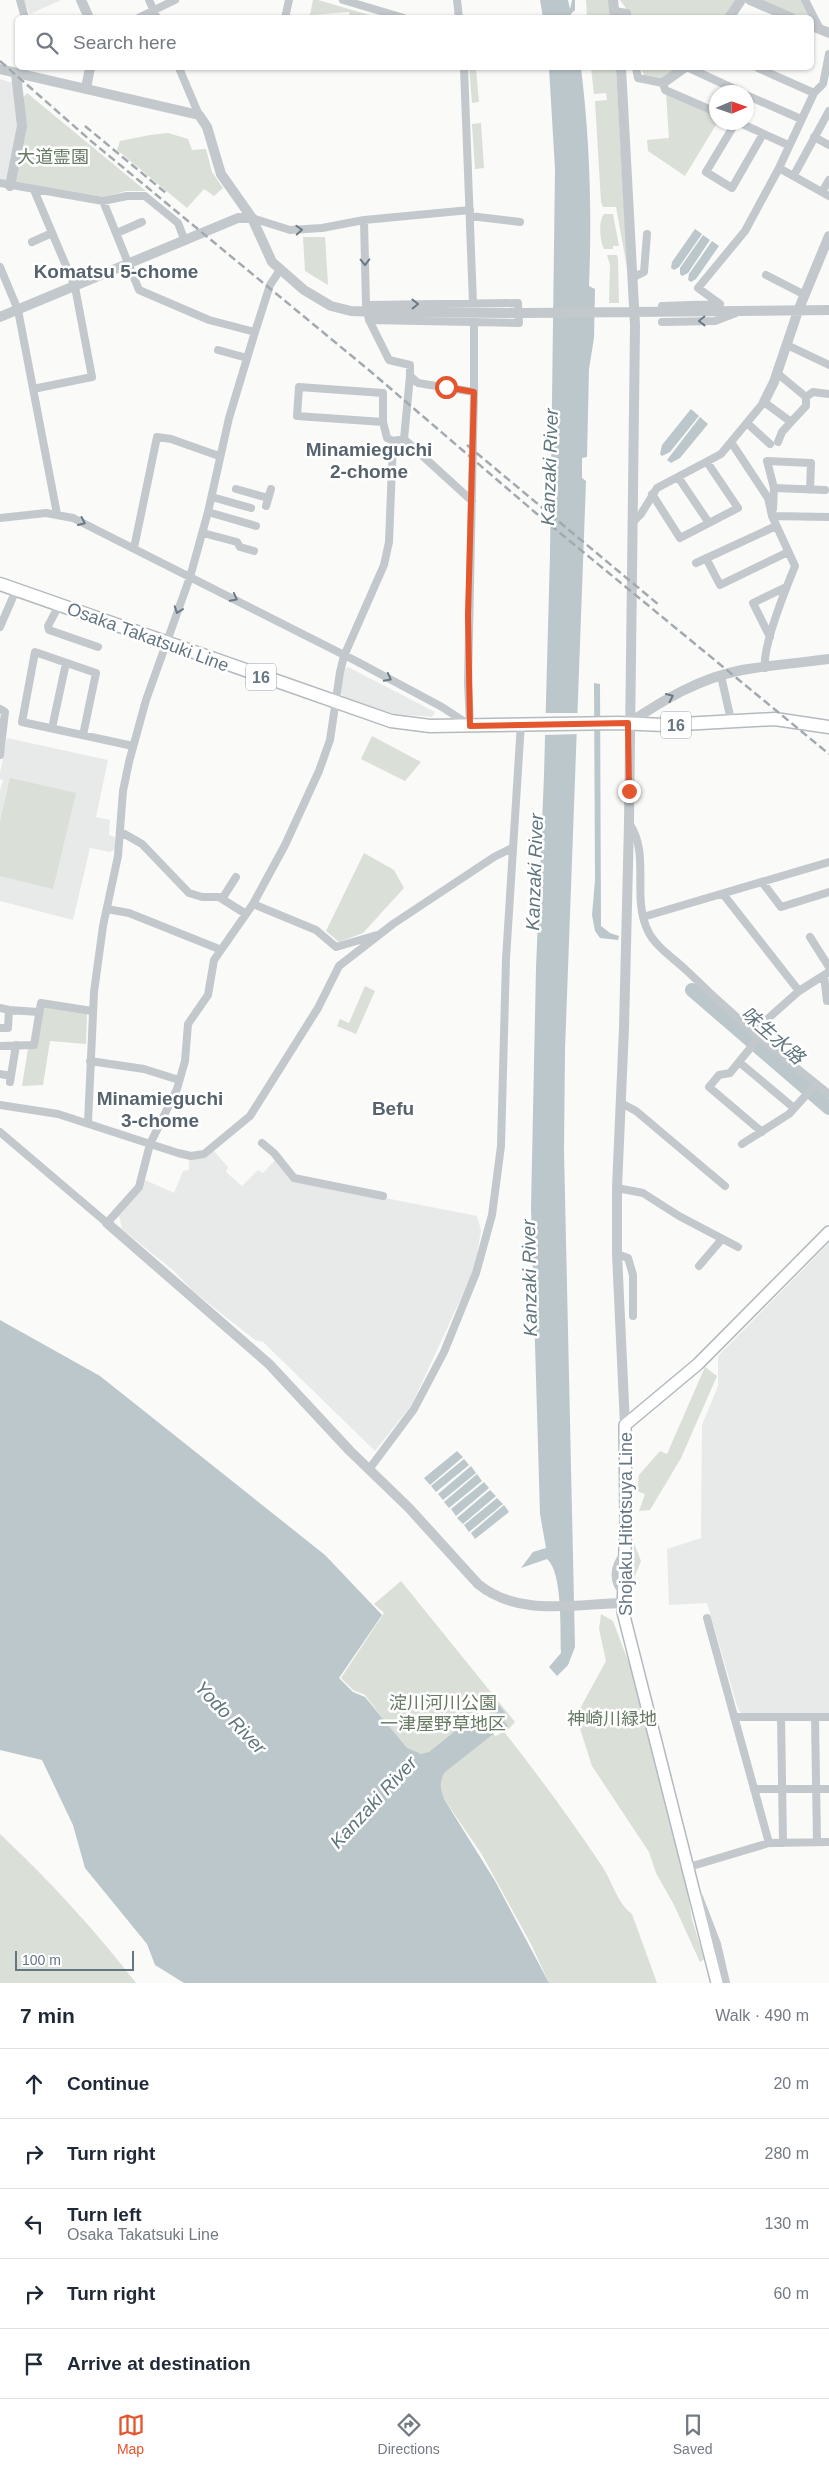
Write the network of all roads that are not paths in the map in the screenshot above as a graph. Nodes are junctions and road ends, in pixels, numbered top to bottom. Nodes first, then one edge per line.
1 (20, 0) edge
2 (82, 0) edge
3 (149, 0) edge
4 (175, 0) edge
5 (289, 0) edge
6 (343, 0) edge
7 (457, 0) edge
8 (613, 0) edge
9 (741, 0) edge
10 (750, 0) edge
11 (805, 0) edge
12 (155, 14) edge
13 (615, 14) edge
14 (24, 15) edge
15 (88, 15) edge
16 (286, 15) edge
17 (394, 15) edge
18 (459, 15) edge
19 (626, 15) edge
20 (731, 15) edge
21 (785, 15) edge
22 (813, 15) edge
23 (814, 17) edge
24 (820, 29) edge
25 (829, 54) edge
26 (0, 69) edge
27 (90, 70) edge
28 (180, 70) edge
29 (464, 70) edge
30 (621, 70) edge
31 (636, 70) edge
32 (681, 70) edge
33 (693, 70) edge
34 (762, 70) edge
35 (17, 71) edge
36 (663, 83) junction
37 (724, 85) edge
38 (86, 88) junction
39 (814, 93) junction
40 (754, 99) edge
41 (709, 109) edge
42 (829, 111) edge
43 (199, 115) junction
44 (801, 119) junction
45 (732, 130) edge
46 (754, 130) edge
47 (763, 134) junction
48 (814, 137) junction
49 (788, 145) junction
50 (829, 145) edge
51 (779, 168) junction
52 (794, 176) junction
53 (829, 180) edge
54 (5, 185) edge
55 (34, 190) junction
56 (826, 194) edge
57 (104, 201) junction
58 (470, 213) junction
59 (252, 218) junction
60 (364, 220) junction
61 (142, 222) dead end
62 (520, 222) dead end
63 (52, 233) junction
64 (117, 233) junction
65 (647, 234) dead end
66 (829, 236) edge
67 (185, 241) junction
68 (32, 242) dead end
69 (130, 264) junction
70 (0, 267) edge
71 (280, 270) junction
72 (766, 275) dead end
73 (634, 277) junction
74 (75, 287) junction
75 (805, 295) junction
76 (473, 303) junction
77 (720, 304) junction
78 (662, 306) dead end
79 (18, 310) junction
80 (829, 310) edge
81 (798, 311) junction
82 (367, 312) junction
83 (631, 312) junction
84 (740, 312) junction
85 (0, 317) edge
86 (474, 322) junction
87 (662, 322) dead end
88 (255, 332) junction
89 (787, 345) junction
90 (218, 350) dead end
91 (247, 358) junction
92 (829, 365) edge
93 (777, 374) junction
94 (410, 376) junction
95 (33, 389) junction
96 (474, 392) junction
97 (829, 394) edge
98 (806, 397) junction
99 (764, 402) junction
100 (383, 422) junction
101 (747, 422) junction
102 (791, 422) junction
103 (404, 439) junction
104 (393, 441) junction
105 (730, 442) junction
106 (219, 456) junction
107 (707, 462) junction
108 (678, 477) junction
109 (774, 488) junction
110 (236, 489) dead end
111 (271, 489) dead end
112 (810, 490) junction
113 (825, 490) dead end
114 (248, 492) junction
115 (652, 494) junction
116 (212, 497) junction
117 (472, 501) junction
118 (208, 512) junction
119 (57, 514) junction
120 (772, 516) junction
121 (829, 517) edge
122 (0, 518) edge
123 (251, 522) dead end
124 (632, 522) junction
125 (709, 524) junction
126 (776, 526) junction
127 (203, 533) junction
128 (134, 548) junction
129 (254, 551) dead end
130 (788, 552) junction
131 (706, 558) junction
132 (696, 563) dead end
133 (190, 577) junction
134 (0, 584) edge
135 (786, 587) junction
136 (16, 590) junction
137 (59, 605) junction
138 (0, 627) edge
139 (62, 635) junction
140 (770, 637) junction
141 (57, 642) dead end
142 (166, 643) junction
143 (98, 648) dead end
144 (344, 656) junction
145 (829, 659) edge
146 (66, 663) junction
147 (765, 668) junction
148 (721, 676) junction
149 (337, 703) junction
150 (0, 709) edge
151 (731, 720) junction
152 (624, 723) junction
153 (526, 724) junction
154 (470, 726) junction
155 (829, 727) edge
156 (52, 728) junction
157 (83, 735) junction
158 (133, 746) junction
159 (0, 755) edge
160 (629, 823) junction
161 (120, 832) junction
162 (512, 848) junction
163 (829, 862) edge
164 (236, 877) dead end
165 (762, 882) junction
166 (829, 892) edge
167 (723, 894) junction
168 (222, 899) junction
169 (253, 904) junction
170 (107, 909) junction
171 (246, 914) junction
172 (643, 917) junction
173 (381, 934) junction
174 (810, 937) dead end
175 (219, 950) junction
176 (829, 967) edge
177 (826, 974) edge
178 (799, 991) junction
179 (829, 1001) edge
180 (0, 1008) edge
181 (9, 1010) junction
182 (92, 1011) junction
183 (39, 1012) junction
184 (0, 1028) edge
185 (757, 1033) junction
186 (16, 1045) junction
187 (0, 1046) edge
188 (90, 1061) junction
189 (739, 1062) junction
190 (0, 1074) edge
191 (180, 1080) junction
192 (816, 1084) junction
193 (829, 1094) edge
194 (621, 1103) junction
195 (0, 1105) edge
196 (794, 1108) junction
197 (88, 1123) junction
198 (0, 1132) edge
199 (762, 1132) junction
200 (262, 1143) dead end
201 (150, 1144) junction
202 (742, 1144) dead end
203 (725, 1186) dead end
204 (617, 1188) junction
205 (383, 1196) dead end
206 (107, 1223) junction
207 (829, 1232) edge
208 (722, 1239) junction
209 (738, 1247) dead end
210 (617, 1254) junction
211 (699, 1266) dead end
212 (633, 1316) dead end
213 (625, 1425) junction
214 (370, 1468) junction
215 (623, 1598) junction
216 (706, 1618) dead end
217 (734, 1717) junction
218 (781, 1717) junction
219 (815, 1717) junction
220 (829, 1717) edge
221 (829, 1788) edge
222 (754, 1789) junction
223 (817, 1789) junction
224 (782, 1790) junction
225 (817, 1842) junction
226 (829, 1842) edge
227 (769, 1843) junction
228 (783, 1843) junction
229 (689, 1868) junction
230 (694, 1892) junction
231 (717, 1983) edge
232 (726, 1983) edge

1 - 14 street
2 - 15 street
3 - 12 street
4 - 12 street
5 - 16 street
6 - 17 street
7 - 18 street
8 - 13 street
9 - 20 street
10 - 21 street
11 - 22 street
13 - 19 street
23 - 24 street
25 - 39 street
26 - 35 street
27 - 38 street
28 - 43 street
29 - 58 street
30 - 73 street
31 - 36 street
32 - 36 street
33 - 37 street
34 - 39 street
35 - 38 street
35 - 54 street
36 - 41 street
38 - 43 street
39 - 44 street
40 - 44 street
42 - 48 street
43 - 59 street
44 - 49 street
45 - 47 street
46 - 47 street
47 - 49 street
48 - 50 street
48 - 52 street
49 - 51 street
51 - 52 street
51 - 77 street
52 - 56 street
53 - 56 street
54 - 55 street
55 - 57 street
55 - 63 street
57 - 64 street
57 - 67 street
58 - 60 street
58 - 62 street
58 - 76 street
59 -> 60 street
59 - 67 street
59 - 71 street
60 -> 82 street
61 - 64 street
63 - 68 street
63 - 74 street
64 - 69 street
65 - 73 street
66 - 75 street
67 - 69 street
69 - 74 street
69 - 88 street
70 - 79 street
71 - 82 street
71 - 88 street
72 - 75 street
73 - 83 street
74 - 79 street
74 - 95 street
75 - 81 street
82 -> 76 street
76 - 86 street
77 - 78 street
77 - 84 street
79 - 85 street
79 - 95 street
80 - 81 street
81 - 84 street
81 - 89 street
82 - 83 street, bridge
82 - 86 street
82 - 94 street
83 - 84 street
83 - 124 street
84 -> 87 street
86 - 96 street
88 - 91 street
89 - 92 street
89 - 93 street
90 - 91 street
91 - 106 street
93 - 98 street
93 - 99 street
94 - 96 street
94 - 103 street
95 - 119 street
96 - 117 street
97 - 98 street
98 - 102 street
99 - 101 street
99 - 102 street
100 - 100 street
100 - 104 street
101 - 102 street
101 - 105 street
103 - 104 street
103 - 117 street
104 - 144 street
105 - 107 street
105 - 120 street
106 - 116 street
106 - 128 street
107 - 108 street
107 - 125 street
108 - 115 street
108 - 125 street
109 - 112 street
109 - 112 street
109 - 120 street
110 - 114 street
111 - 114 street
112 - 113 street
114 - 116 street
115 - 124 street
115 - 125 street
116 - 118 street
117 - 154 street
118 - 123 street
118 - 127 street
119 - 122 street
119 -> 128 street
120 - 121 street
120 - 126 street
124 - 152 street
126 - 130 street
126 - 131 street
127 - 129 street
127 - 133 street
128 - 133 street
130 - 131 street
130 - 135 street
131 - 132 street
133 -> 142 street
133 -> 144 street
134 - 136 main road, Osaka Takatsuki Line / 16
135 - 140 street
135 - 140 street
136 - 137 main road, Osaka Takatsuki Line / 16
136 - 138 street
137 - 139 street
137 - 142 main road, Osaka Takatsuki Line / 16
139 - 141 street
139 - 143 street
140 - 147 street
142 - 149 main road, Osaka Takatsuki Line / 16
142 - 158 street
144 - 149 street
144 -> 154 street
145 - 147 street
146 - 156 street
146 - 156 street
146 - 157 street
147 - 148 street
148 - 151 street
152 -> 148 street
149 - 154 main road, Osaka Takatsuki Line / 16
149 - 169 street
150 - 159 street
151 - 152 main road, Osaka Takatsuki Line / 16
151 - 155 main road, Osaka Takatsuki Line / 16
152 - 153 main road, Osaka Takatsuki Line / 16
152 - 160 street
153 - 154 main road, Osaka Takatsuki Line / 16
153 - 162 street
156 - 157 street
157 - 158 street
158 - 161 street
160 - 172 street
160 - 194 street
161 - 168 street
161 - 170 street
162 - 173 street
162 - 214 street
163 - 165 street
164 - 168 street
165 - 166 street
165 - 167 street
167 - 172 street
167 - 178 street
168 - 171 street
169 - 171 street
169 - 173 street
170 - 175 street
170 - 182 street
171 - 175 street
172 - 185 street
173 - 201 street
174 - 176 street
175 - 191 street
177 - 178 street
177 - 179 street
178 - 185 street
180 - 181 street
181 - 183 street
181 - 184 street
182 - 183 street
182 - 188 street
183 - 186 street
185 - 189 street
185 - 192 street
186 - 187 street
186 - 190 street
188 - 191 street
188 - 197 street
189 - 196 street
189 - 199 street
191 - 201 street
192 - 193 street
192 - 196 street
194 - 203 street
194 - 204 street
195 - 197 street
196 - 199 street
197 - 201 street
198 - 206 street
199 - 202 street
200 - 205 street
201 - 206 street
204 - 208 street
204 - 210 street
206 - 214 street
207 - 213 main road, Shojaku Hitotsuya Line
208 - 209 street
208 - 211 street
210 - 212 street
210 - 213 street
213 - 215 main road, Shojaku Hitotsuya Line
214 - 215 street
215 - 229 main road, Shojaku Hitotsuya Line
216 - 217 street
217 - 218 street
217 - 222 street
218 - 219 street
218 - 224 street
219 - 220 street
219 - 223 street
221 - 223 street
222 - 224 street
222 - 227 street
223 - 224 street
223 - 225 street
224 - 228 street
225 - 226 street
225 - 228 street
227 - 228 street
227 - 229 street
229 - 230 main road, Shojaku Hitotsuya Line
230 - 231 main road, Shojaku Hitotsuya Line
230 - 232 street

